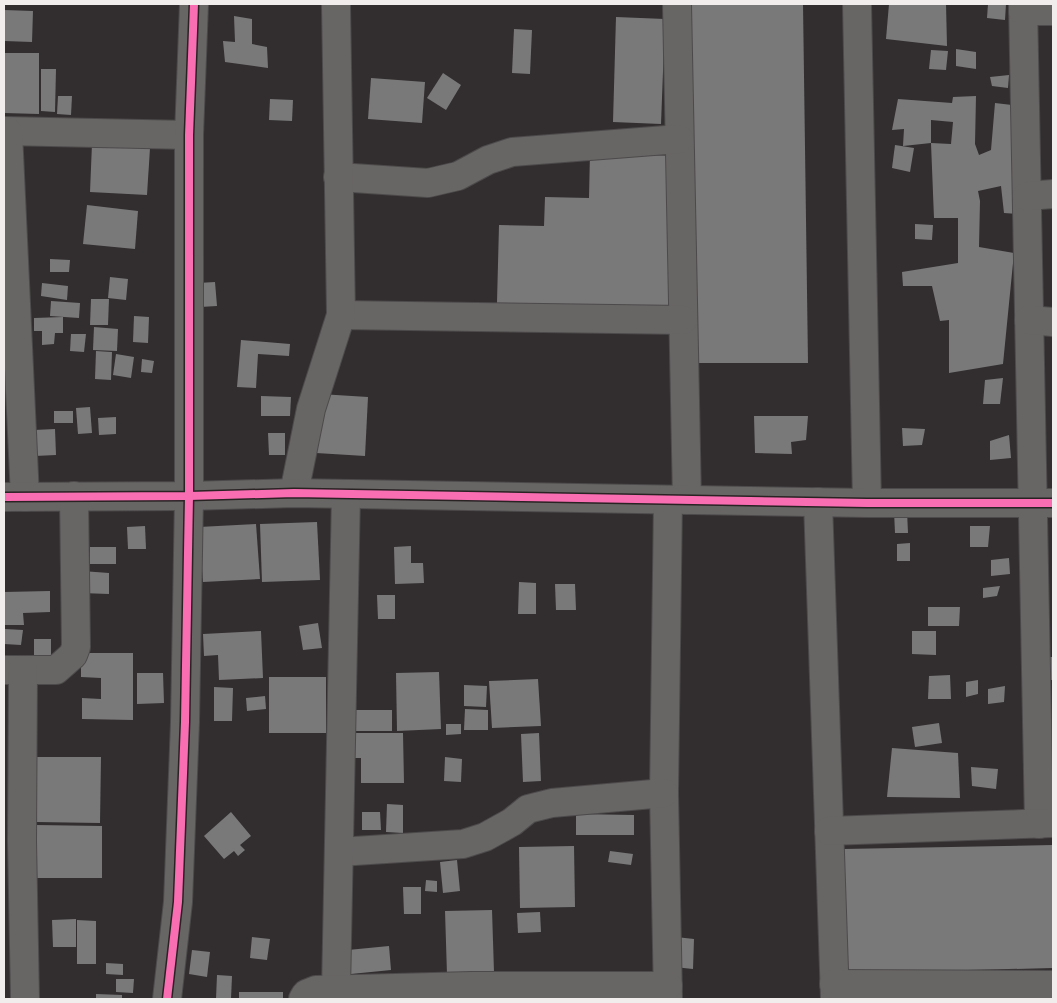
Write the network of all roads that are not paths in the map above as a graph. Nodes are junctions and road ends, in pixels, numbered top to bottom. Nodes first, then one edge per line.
1 (194, 4) edge
2 (336, 4) edge
3 (677, 4) edge
4 (857, 4) edge
5 (1023, 7) edge
6 (1053, 11) edge
7 (6, 132) edge
8 (189, 135) junction
9 (679, 139) junction
10 (338, 177) junction
11 (1040, 195) edge
12 (341, 315) junction
13 (683, 320) junction
14 (1041, 321) edge
15 (11, 327) edge
16 (294, 493) junction
17 (346, 494) junction
18 (74, 496) junction
19 (189, 496) junction
20 (15, 497) edge
21 (677, 500) junction
22 (818, 502) junction
23 (867, 503) junction
24 (1043, 503) edge
25 (13, 670) edge
26 (664, 793) junction
27 (1046, 824) edge
28 (829, 831) junction
29 (13, 841) edge
30 (339, 852) junction
31 (1053, 985) edge
32 (336, 990) junction
33 (18, 992) edge
34 (668, 992) edge
35 (835, 992) edge
36 (167, 999) edge
37 (303, 999) edge

1 - 8 street
2 - 10 street
3 - 9 street
4 - 23 street
5 - 6 street
5 - 11 street
7 - 8 street
7 - 15 street
8 - 19 street
9 - 10 street
9 - 13 street
10 - 12 street
11 - 14 street
12 - 13 street
12 - 16 street
13 - 21 street
14 - 24 street
15 - 20 street
16 - 17 street
16 - 19 street
17 - 21 street
17 - 30 street
18 - 19 street
18 - 20 street
18 - 25 street
19 - 36 street
21 - 22 street
21 - 26 street
22 - 23 street
22 - 28 street
23 - 24 street
24 - 27 street
25 - 29 street
26 - 30 street
26 - 34 street
27 - 28 street
28 - 35 street
29 - 33 street
30 - 32 street
31 - 35 street
32 - 34 street
32 - 37 street

